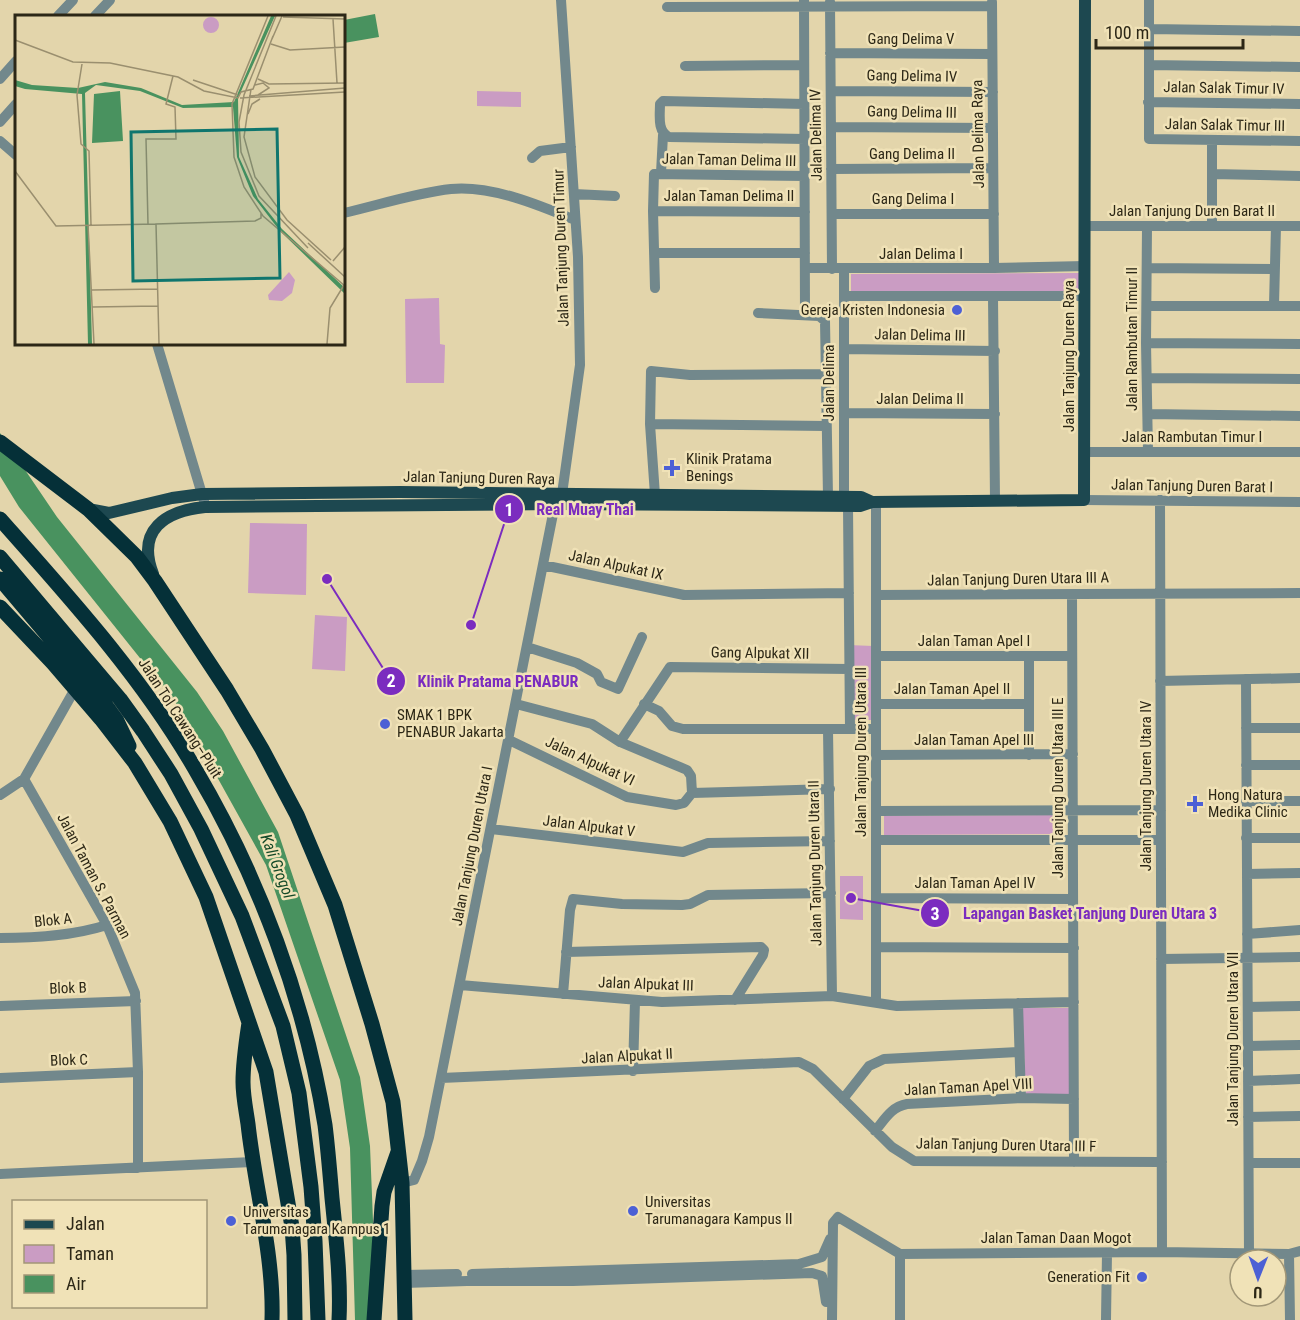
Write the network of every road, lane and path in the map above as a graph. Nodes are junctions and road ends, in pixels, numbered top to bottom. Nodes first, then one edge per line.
1 (73, 0) edge
2 (110, 0) edge
3 (561, 0) edge
4 (1085, 0) edge
5 (1149, 0) edge
6 (804, 3) edge
7 (830, 3) edge
8 (992, 3) edge
9 (667, 7) dead end
10 (59, 15) edge
11 (96, 15) edge
12 (1149, 29) junction
13 (1300, 31) edge
14 (830, 53) junction
15 (992, 54) junction
16 (15, 63) edge
17 (804, 65) junction
18 (1149, 65) junction
19 (685, 66) dead end
20 (1300, 67) edge
21 (0, 80) edge
22 (831, 91) junction
23 (993, 92) junction
24 (1148, 102) junction
25 (804, 104) junction
26 (1300, 104) edge
27 (15, 105) edge
28 (0, 122) edge
29 (831, 127) junction
30 (993, 128) junction
31 (663, 135) junction
32 (804, 139) junction
33 (1212, 140) junction
34 (0, 141) edge
35 (1300, 141) edge
36 (571, 147) junction
37 (15, 154) edge
38 (532, 158) dead end
39 (993, 168) junction
40 (831, 169) junction
41 (662, 173) junction
42 (1212, 174) junction
43 (805, 176) junction
44 (1300, 176) edge
45 (574, 194) junction
46 (615, 196) dead end
47 (653, 211) junction
48 (805, 212) junction
49 (345, 213) edge
50 (832, 214) junction
51 (994, 214) junction
52 (575, 220) junction
53 (1085, 226) junction
54 (1212, 226) junction
55 (1276, 226) junction
56 (1300, 226) edge
57 (1147, 227) junction
58 (655, 253) junction
59 (805, 253) junction
60 (1085, 266) junction
61 (805, 268) junction
62 (994, 268) junction
63 (1147, 268) junction
64 (832, 269) junction
65 (844, 269) junction
66 (1275, 269) junction
67 (655, 288) dead end
68 (844, 296) junction
69 (1085, 296) junction
70 (993, 297) junction
71 (1274, 305) junction
72 (1147, 306) junction
73 (1300, 306) edge
74 (758, 313) dead end
75 (805, 315) junction
76 (1146, 343) junction
77 (1300, 344) edge
78 (158, 345) edge
79 (844, 349) junction
80 (995, 351) junction
81 (826, 374) junction
82 (1147, 378) junction
83 (1300, 379) edge
84 (844, 413) junction
85 (995, 414) junction
86 (1148, 414) junction
87 (1300, 416) edge
88 (650, 424) junction
89 (826, 426) junction
90 (0, 442) edge
91 (1084, 452) junction
92 (1148, 452) junction
93 (1300, 452) edge
94 (655, 495) junction
95 (828, 497) junction
96 (559, 499) junction
97 (204, 500) junction
98 (1084, 500) junction
99 (1160, 500) junction
100 (846, 501) junction
101 (995, 501) junction
102 (874, 502) junction
103 (1300, 502) edge
104 (88, 509) junction
105 (0, 519) edge
106 (0, 557) edge
107 (543, 565) junction
108 (0, 579) edge
109 (155, 581) junction
110 (849, 593) junction
111 (1160, 593) junction
112 (1300, 593) edge
113 (1072, 594) junction
114 (876, 596) junction
115 (0, 607) edge
116 (642, 637) dead end
117 (527, 647) junction
118 (876, 656) junction
119 (1029, 656) junction
120 (1072, 656) junction
121 (849, 669) junction
122 (1300, 678) edge
123 (1246, 679) junction
124 (1160, 681) junction
125 (75, 689) junction
126 (516, 704) junction
127 (644, 704) junction
128 (876, 704) junction
129 (1029, 704) junction
130 (1246, 728) junction
131 (850, 729) junction
132 (876, 729) junction
133 (1300, 729) edge
134 (828, 730) junction
135 (508, 740) junction
136 (620, 742) junction
137 (1073, 754) junction
138 (876, 755) junction
139 (1029, 755) junction
140 (135, 763) junction
141 (1246, 765) junction
142 (1300, 765) edge
143 (24, 779) junction
144 (830, 789) junction
145 (692, 793) junction
146 (0, 795) edge
147 (1246, 801) junction
148 (1300, 801) edge
149 (1161, 810) junction
150 (876, 811) junction
151 (1073, 811) junction
152 (491, 829) junction
153 (1246, 838) junction
154 (1300, 838) edge
155 (876, 840) junction
156 (1073, 840) junction
157 (1161, 840) junction
158 (830, 841) junction
159 (1300, 873) edge
160 (1247, 874) junction
161 (831, 893) junction
162 (876, 898) junction
163 (1073, 899) junction
164 (107, 925) junction
165 (1300, 930) edge
166 (1247, 933) junction
167 (0, 939) edge
168 (876, 947) junction
169 (1074, 948) junction
170 (566, 952) junction
171 (1300, 957) edge
172 (1247, 958) junction
173 (1161, 959) junction
174 (460, 985) junction
175 (563, 994) junction
176 (832, 996) junction
177 (735, 1000) junction
178 (136, 1001) junction
179 (635, 1001) junction
180 (1074, 1002) junction
181 (876, 1003) junction
182 (1018, 1003) junction
183 (0, 1006) edge
184 (1300, 1006) edge
185 (1248, 1007) junction
186 (250, 1020) junction
187 (1300, 1045) edge
188 (1248, 1046) junction
189 (1019, 1052) junction
190 (813, 1069) joint
191 (633, 1071) junction
192 (138, 1072) junction
193 (0, 1078) edge
194 (441, 1078) junction
195 (1300, 1079) edge
196 (1248, 1081) junction
197 (1021, 1098) junction
198 (843, 1099) junction
199 (1074, 1099) junction
200 (1300, 1116) edge
201 (1248, 1117) junction
202 (875, 1131) junction
203 (399, 1149) junction
204 (252, 1162) junction
205 (1074, 1162) junction
206 (1162, 1162) junction
207 (1249, 1163) junction
208 (1300, 1163) edge
209 (138, 1168) junction
210 (0, 1174) edge
211 (402, 1183) junction
212 (834, 1224) junction
213 (1249, 1248) edge
214 (1162, 1252) junction
215 (1295, 1252) edge
216 (1107, 1253) junction
217 (900, 1254) junction
218 (1228, 1254) edge
219 (572, 1276) junction
220 (404, 1279) junction
221 (272, 1320) edge
222 (295, 1320) edge
223 (318, 1320) edge
224 (339, 1320) edge
225 (374, 1320) edge
226 (405, 1320) edge
227 (827, 1320) edge
228 (832, 1320) edge
229 (900, 1320) edge
230 (1106, 1320) edge
231 (1290, 1320) edge

1 - 10 street
2 - 11 street
3 - 36 street, Jalan Tanjung Duren Timur
4 - 53 main road, Jalan Tanjung Duren Raya
5 - 12 street
6 - 7 street
6 - 9 street
6 - 17 street, Jalan Delima IV
7 - 8 street
7 - 14 street, Jalan Delima IV
8 - 15 street, Jalan Delima Raya
12 - 13 street
12 - 18 street
14 - 15 street, Gang Delima V
14 - 22 street, Jalan Delima IV
15 - 23 street, Jalan Delima Raya
16 - 21 street
17 - 19 street
17 - 25 street, Jalan Delima IV
18 - 20 street
18 - 24 street
22 - 23 street, Gang Delima IV
22 - 29 street, Jalan Delima IV
23 - 30 street, Jalan Delima Raya
24 - 26 street, Jalan Salak Timur IV
24 - 33 street, Jalan Salak Timur III
25 - 31 street
25 - 32 street, Jalan Delima IV
27 - 28 street
29 - 30 street, Gang Delima III
29 - 40 street, Jalan Delima IV
30 - 39 street, Jalan Delima Raya
31 - 32 street
31 - 41 street
32 - 43 street, Jalan Delima IV
33 - 35 street, Jalan Salak Timur III
33 - 42 street
34 - 37 street
36 - 38 street
36 - 45 street, Jalan Tanjung Duren Timur
39 - 40 street, Gang Delima II
39 - 51 street, Jalan Delima Raya
40 - 50 street, Jalan Delima IV
41 - 43 street, Jalan Taman Delima III
41 - 47 street, Jalan Taman Delima III
42 - 44 street
42 - 54 street
43 - 48 street, Jalan Delima IV
45 - 46 street
45 - 52 street, Jalan Tanjung Duren Timur
47 - 48 street, Jalan Taman Delima II
47 - 58 street
48 - 59 street, Jalan Delima IV
49 - 52 street
50 - 51 street, Gang Delima I
50 - 64 street, Jalan Delima IV
51 - 62 street, Jalan Delima Raya
52 - 96 street, Jalan Tanjung Duren Timur
53 - 57 street, Jalan Tanjung Duren Barat II
53 - 60 main road, Jalan Tanjung Duren Raya
54 - 55 street, Jalan Tanjung Duren Barat II
54 - 57 street, Jalan Tanjung Duren Barat II
55 - 56 street, Jalan Tanjung Duren Barat II
55 - 66 street
57 - 63 street, Jalan Rambutan Timur II
58 - 59 street
58 - 67 street
59 - 61 street, Jalan Delima IV
60 - 62 street, Jalan Delima I
60 - 69 main road, Jalan Tanjung Duren Raya
61 - 64 street, Jalan Delima I
61 - 75 street
62 - 65 street, Jalan Delima I
63 - 66 street
63 - 72 street, Jalan Rambutan Timur II
64 - 65 street, Jalan Delima I
65 - 68 street, Jalan Delima
66 - 71 street
68 - 70 street
68 - 79 street, Jalan Delima
69 - 70 street
69 - 91 main road, Jalan Tanjung Duren Raya
70 - 80 street
71 - 72 street
71 - 73 street
72 - 76 street, Jalan Rambutan Timur II
74 - 75 street
75 - 81 street, Jalan Delima
76 - 77 street
76 - 82 street, Jalan Rambutan Timur II
78 - 97 street
79 - 80 street, Jalan Delima III
79 - 84 street, Jalan Delima
80 - 85 street
81 - 88 street
81 - 89 street, Jalan Delima
82 - 83 street
82 - 86 street, Jalan Rambutan Timur II
84 - 85 street, Jalan Delima II
84 - 100 street, Jalan Delima
85 - 101 street
86 - 87 street
86 - 92 street, Jalan Rambutan Timur II
88 - 89 street
88 - 94 street
89 - 95 street, Jalan Delima
90 - 104 highway
91 - 92 street, Jalan Rambutan Timur I
91 - 98 main road, Jalan Tanjung Duren Raya
92 - 93 street, Jalan Rambutan Timur I
94 - 95 main road, Jalan Tanjung Duren Raya
94 - 96 main road, Jalan Tanjung Duren Raya
95 - 100 main road, Jalan Tanjung Duren Raya
96 - 97 main road, Jalan Tanjung Duren Raya
96 - 100 main road, Jalan Tanjung Duren Raya
96 - 107 street, Jalan Tanjung Duren Utara I
97 - 104 main road, Jalan Tanjung Duren Raya
97 - 109 main road, Jalan Tanjung Duren Raya
98 - 99 street, Jalan Tanjung Duren Barat I
98 - 101 main road, Jalan Tanjung Duren Raya
99 - 103 street, Jalan Tanjung Duren Barat I
99 - 111 street, Jalan Tanjung Duren Utara IV
100 - 102 main road, Jalan Tanjung Duren Raya
100 - 110 street
101 - 102 main road, Jalan Tanjung Duren Raya
102 - 114 street, Jalan Tanjung Duren Utara III
104 - 109 highway
105 - 224 highway, Jalan Tol Cawang–Pluit
106 - 223 highway
107 - 110 street, Jalan Alpukat IX
107 - 117 street, Jalan Tanjung Duren Utara I
108 - 140 highway
109 - 203 highway
110 - 121 street
111 - 112 street, Jalan Tanjung Duren Utara III A
111 - 113 street, Jalan Tanjung Duren Utara III A
111 - 124 street, Jalan Tanjung Duren Utara IV
113 - 114 street, Jalan Tanjung Duren Utara III A
113 - 120 street, Jalan Tanjung Duren Utara III E
114 - 118 street, Jalan Tanjung Duren Utara III
115 - 125 highway
116 - 117 street
117 - 126 street, Jalan Tanjung Duren Utara I
118 - 119 street, Jalan Taman Apel I
118 - 128 street, Jalan Tanjung Duren Utara III
119 - 120 street, Jalan Taman Apel I
119 - 129 street
120 - 137 street, Jalan Tanjung Duren Utara III E
121 - 127 street, Gang Alpukat XII
121 - 131 street
122 - 123 street
123 - 124 street
123 - 130 street, Jalan Tanjung Duren Utara VII
124 - 149 street, Jalan Tanjung Duren Utara IV
125 - 140 highway
125 - 143 street
126 - 135 street, Jalan Tanjung Duren Utara I
126 - 136 street
127 - 134 street
127 - 136 street
128 - 129 street, Jalan Taman Apel II
128 - 132 street, Jalan Tanjung Duren Utara III
129 - 139 street
130 - 133 street
130 - 141 street, Jalan Tanjung Duren Utara VII
131 - 132 street
131 - 134 street
132 - 138 street, Jalan Tanjung Duren Utara III
134 - 144 street, Jalan Tanjung Duren Utara II
135 - 145 street, Jalan Alpukat VI
135 - 152 street, Jalan Tanjung Duren Utara I
136 - 145 street
137 - 139 street, Jalan Taman Apel III
137 - 151 street, Jalan Tanjung Duren Utara III E
138 - 139 street, Jalan Taman Apel III
138 - 150 street, Jalan Tanjung Duren Utara III
140 - 186 highway
141 - 142 street
141 - 147 street, Jalan Tanjung Duren Utara VII
143 - 146 street
143 - 164 street, Jalan Taman S. Parman
144 - 145 street
144 - 158 street, Jalan Tanjung Duren Utara II
147 - 148 street
147 - 153 street, Jalan Tanjung Duren Utara VII
149 - 151 street
149 - 157 street, Jalan Tanjung Duren Utara IV
150 - 151 street
150 - 155 street, Jalan Tanjung Duren Utara III
151 - 156 street, Jalan Tanjung Duren Utara III E
152 - 158 street, Jalan Alpukat V
152 - 174 street, Jalan Tanjung Duren Utara I
153 - 154 street
153 - 160 street, Jalan Tanjung Duren Utara VII
155 - 156 street
155 - 162 street, Jalan Tanjung Duren Utara III
156 - 157 street
156 - 163 street, Jalan Tanjung Duren Utara III E
157 - 173 street, Jalan Tanjung Duren Utara IV
158 - 161 street, Jalan Tanjung Duren Utara II
159 - 160 street
160 - 166 street, Jalan Tanjung Duren Utara VII
161 - 170 street
161 - 176 street, Jalan Tanjung Duren Utara II
162 - 163 street, Jalan Taman Apel IV
162 - 168 street, Jalan Tanjung Duren Utara III
163 - 169 street, Jalan Tanjung Duren Utara III E
164 - 167 street, Blok A
164 - 178 street, Jalan Taman S. Parman
165 - 166 street
166 - 172 street, Jalan Tanjung Duren Utara VII
168 - 169 street
168 - 181 street, Jalan Tanjung Duren Utara III
169 - 180 street, Jalan Tanjung Duren Utara III E
170 - 175 street
170 - 177 street
171 - 172 street
172 - 173 street
172 - 185 street, Jalan Tanjung Duren Utara VII
173 - 206 street, Jalan Tanjung Duren Utara IV
174 - 175 street, Jalan Alpukat III
174 - 194 street, Jalan Tanjung Duren Utara I
175 - 179 street, Jalan Alpukat III
176 - 177 street, Jalan Alpukat III
176 - 181 street, Jalan Alpukat III
177 - 179 street, Jalan Alpukat III
178 - 183 street, Blok B
178 - 192 street, Jalan Taman S. Parman
179 - 191 street
180 - 182 street, Jalan Alpukat III
180 - 199 street, Jalan Tanjung Duren Utara III E
181 - 182 street, Jalan Alpukat III
182 - 189 street
184 - 185 street
185 - 188 street, Jalan Tanjung Duren Utara VII
186 - 204 highway
186 - 222 highway
187 - 188 street
188 - 196 street, Jalan Tanjung Duren Utara VII
189 - 197 street
189 - 198 street
190 - 191 street, Jalan Alpukat II
190 - 198 street, Jalan Tanjung Duren Utara III F
191 - 194 street, Jalan Alpukat II
192 - 193 street, Blok C
192 - 209 street, Jalan Taman S. Parman
194 - 211 street, Jalan Tanjung Duren Utara I
195 - 196 street
196 - 201 street, Jalan Tanjung Duren Utara VII
197 - 199 street, Jalan Taman Apel VIII
197 - 202 street, Jalan Taman Apel VIII
198 - 202 street, Jalan Tanjung Duren Utara III F
199 - 205 street, Jalan Tanjung Duren Utara III E
200 - 201 street
201 - 207 street, Jalan Tanjung Duren Utara VII
202 - 205 street, Jalan Tanjung Duren Utara III F
203 - 211 highway
203 - 225 highway
204 - 209 street
204 - 221 highway
205 - 206 street, Jalan Tanjung Duren Utara III F
206 - 214 street, Jalan Tanjung Duren Utara IV
207 - 208 street
207 - 213 street, Jalan Tanjung Duren Utara VII
209 - 210 street
211 - 220 highway
212 - 217 street
212 - 219 street
212 - 228 street
214 - 216 street, Jalan Taman Daan Mogot
214 - 218 street, Jalan Taman Daan Mogot
215 - 231 street
216 - 217 street, Jalan Taman Daan Mogot
216 - 230 street
217 - 229 street
219 - 220 street
219 - 227 street
220 - 226 highway

